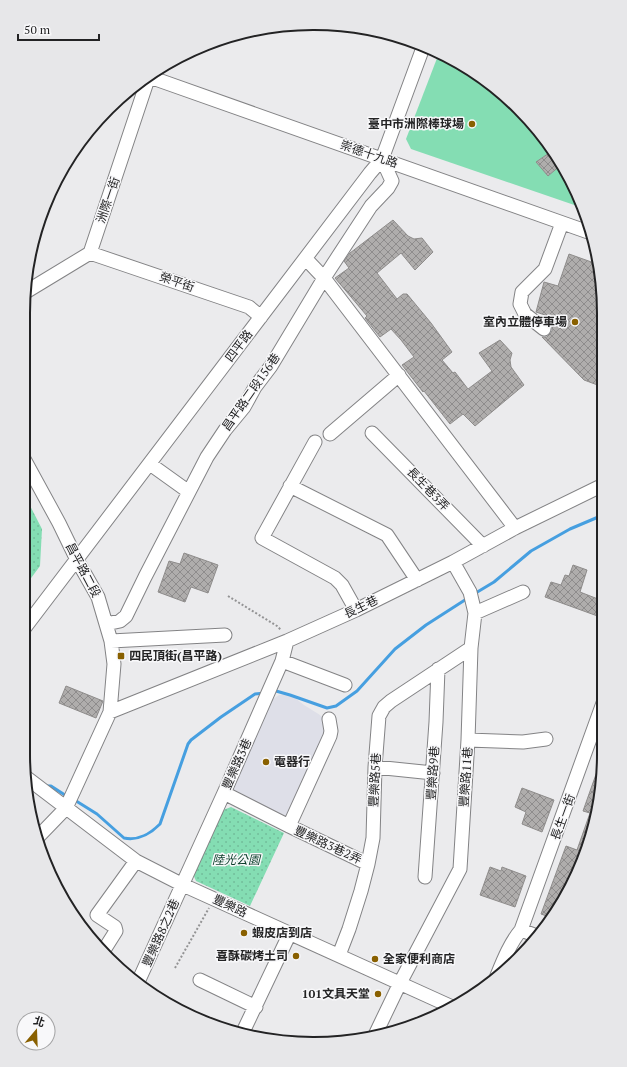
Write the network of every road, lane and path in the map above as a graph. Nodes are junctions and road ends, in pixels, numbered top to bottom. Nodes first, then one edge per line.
1 (421, 52) edge
2 (156, 78) edge
3 (146, 85) edge
4 (382, 159) junction
5 (562, 223) junction
6 (584, 231) edge
7 (90, 253) junction
8 (306, 259) junction
9 (324, 278) junction
10 (31, 289) edge
11 (261, 317) junction
12 (544, 328) dead end
13 (399, 375) junction
14 (372, 432) dead end
15 (330, 434) dead end
16 (315, 442) dead end
17 (150, 464) junction
18 (30, 470) edge
19 (290, 486) junction
20 (597, 488) edge
21 (189, 492) junction
22 (516, 528) junction
23 (483, 546) junction
24 (77, 560) junction
25 (453, 562) junction
26 (416, 580) junction
27 (523, 592) dead end
28 (228, 596) dead end
29 (356, 610) junction
30 (475, 613) junction
31 (30, 621) edge
32 (106, 624) junction
33 (225, 635) dead end
34 (111, 641) junction
35 (287, 641) junction
36 (471, 648) junction
37 (282, 661) junction
38 (438, 669) junction
39 (345, 685) dead end
40 (110, 712) junction
41 (329, 719) dead end
42 (597, 737) edge
43 (546, 739) dead end
44 (468, 740) junction
45 (375, 767) junction
46 (433, 773) junction
47 (31, 781) edge
48 (224, 793) junction
49 (66, 808) junction
50 (288, 826) junction
51 (42, 833) edge
52 (136, 861) junction
53 (368, 864) junction
54 (426, 877) dead end
55 (183, 884) junction
56 (214, 899) junction
57 (521, 930) junction
58 (290, 934) junction
59 (532, 934) edge
60 (106, 947) edge
61 (339, 955) junction
62 (501, 966) edge
63 (175, 968) dead end
64 (140, 977) edge
65 (200, 980) dead end
66 (400, 983) junction
67 (446, 1004) edge
68 (256, 1007) junction
69 (245, 1028) edge
70 (378, 1030) edge

1 - 4 street, 四平路
2 - 4 street, 崇德十九路
3 - 7 street, 洲際一街
4 - 5 street, 崇德十九路
4 - 8 street, 四平路
4 - 9 street, 昌平路二段156巷
5 - 6 street, 崇德十九路
5 - 12 street
7 - 10 street
7 - 11 street, 榮平街
8 - 9 street
8 - 11 street, 四平路
9 - 13 street
9 - 21 street, 昌平路二段156巷
11 - 17 street, 四平路
13 - 15 street
13 - 22 street
14 - 23 street, 長生巷3弄
16 - 19 street
17 - 21 street
17 - 24 street, 四平路
18 - 24 street, 昌平路二段
19 - 26 street
19 - 29 street
20 - 22 street, 長生巷
21 - 32 street, 昌平路二段156巷
22 - 23 street, 長生巷
23 - 25 street, 長生巷
24 - 31 street, 四平路
24 - 32 street, 昌平路二段
25 - 26 street, 長生巷
25 - 30 street, 豐樂路11巷
26 - 29 street, 長生巷
27 - 30 street
28 - 35 path
29 - 35 street, 長生巷
30 - 36 street, 豐樂路11巷
32 - 34 street, 昌平路二段
33 - 34 street
34 - 40 street, 昌平路二段
35 - 37 street, 豐樂路3巷
35 - 40 street, 長生巷
36 - 38 street, 豐樂路5巷
36 - 44 street, 豐樂路11巷
37 - 39 street
37 - 48 street, 豐樂路3巷
38 - 45 street, 豐樂路5巷
38 - 46 street, 豐樂路9巷
40 - 49 street, 昌平路二段
41 - 50 street, 豐樂路3巷2弄
42 - 57 street, 長生一街
43 - 44 street
44 - 66 street, 豐樂路11巷
45 - 46 street
45 - 53 street, 豐樂路5巷
46 - 54 street, 豐樂路9巷
47 - 49 street, 豐樂路
48 - 50 street, 豐樂路3巷2弄
48 - 55 street, 豐樂路3巷
49 - 51 street, 昌平路二段
49 - 52 street, 豐樂路
50 - 53 street, 豐樂路3巷2弄
52 - 55 street, 豐樂路
52 - 60 street
53 - 61 street, 豐樂路5巷
55 - 56 street, 豐樂路
55 - 64 street, 豐樂路8之2巷
56 - 58 street, 豐樂路
56 - 63 path
57 - 59 street
57 - 62 street, 長生一街
58 - 61 street, 豐樂路
58 - 68 street
61 - 66 street, 豐樂路
65 - 68 street
66 - 67 street, 豐樂路
66 - 70 street, 豐樂路11巷
68 - 69 street

